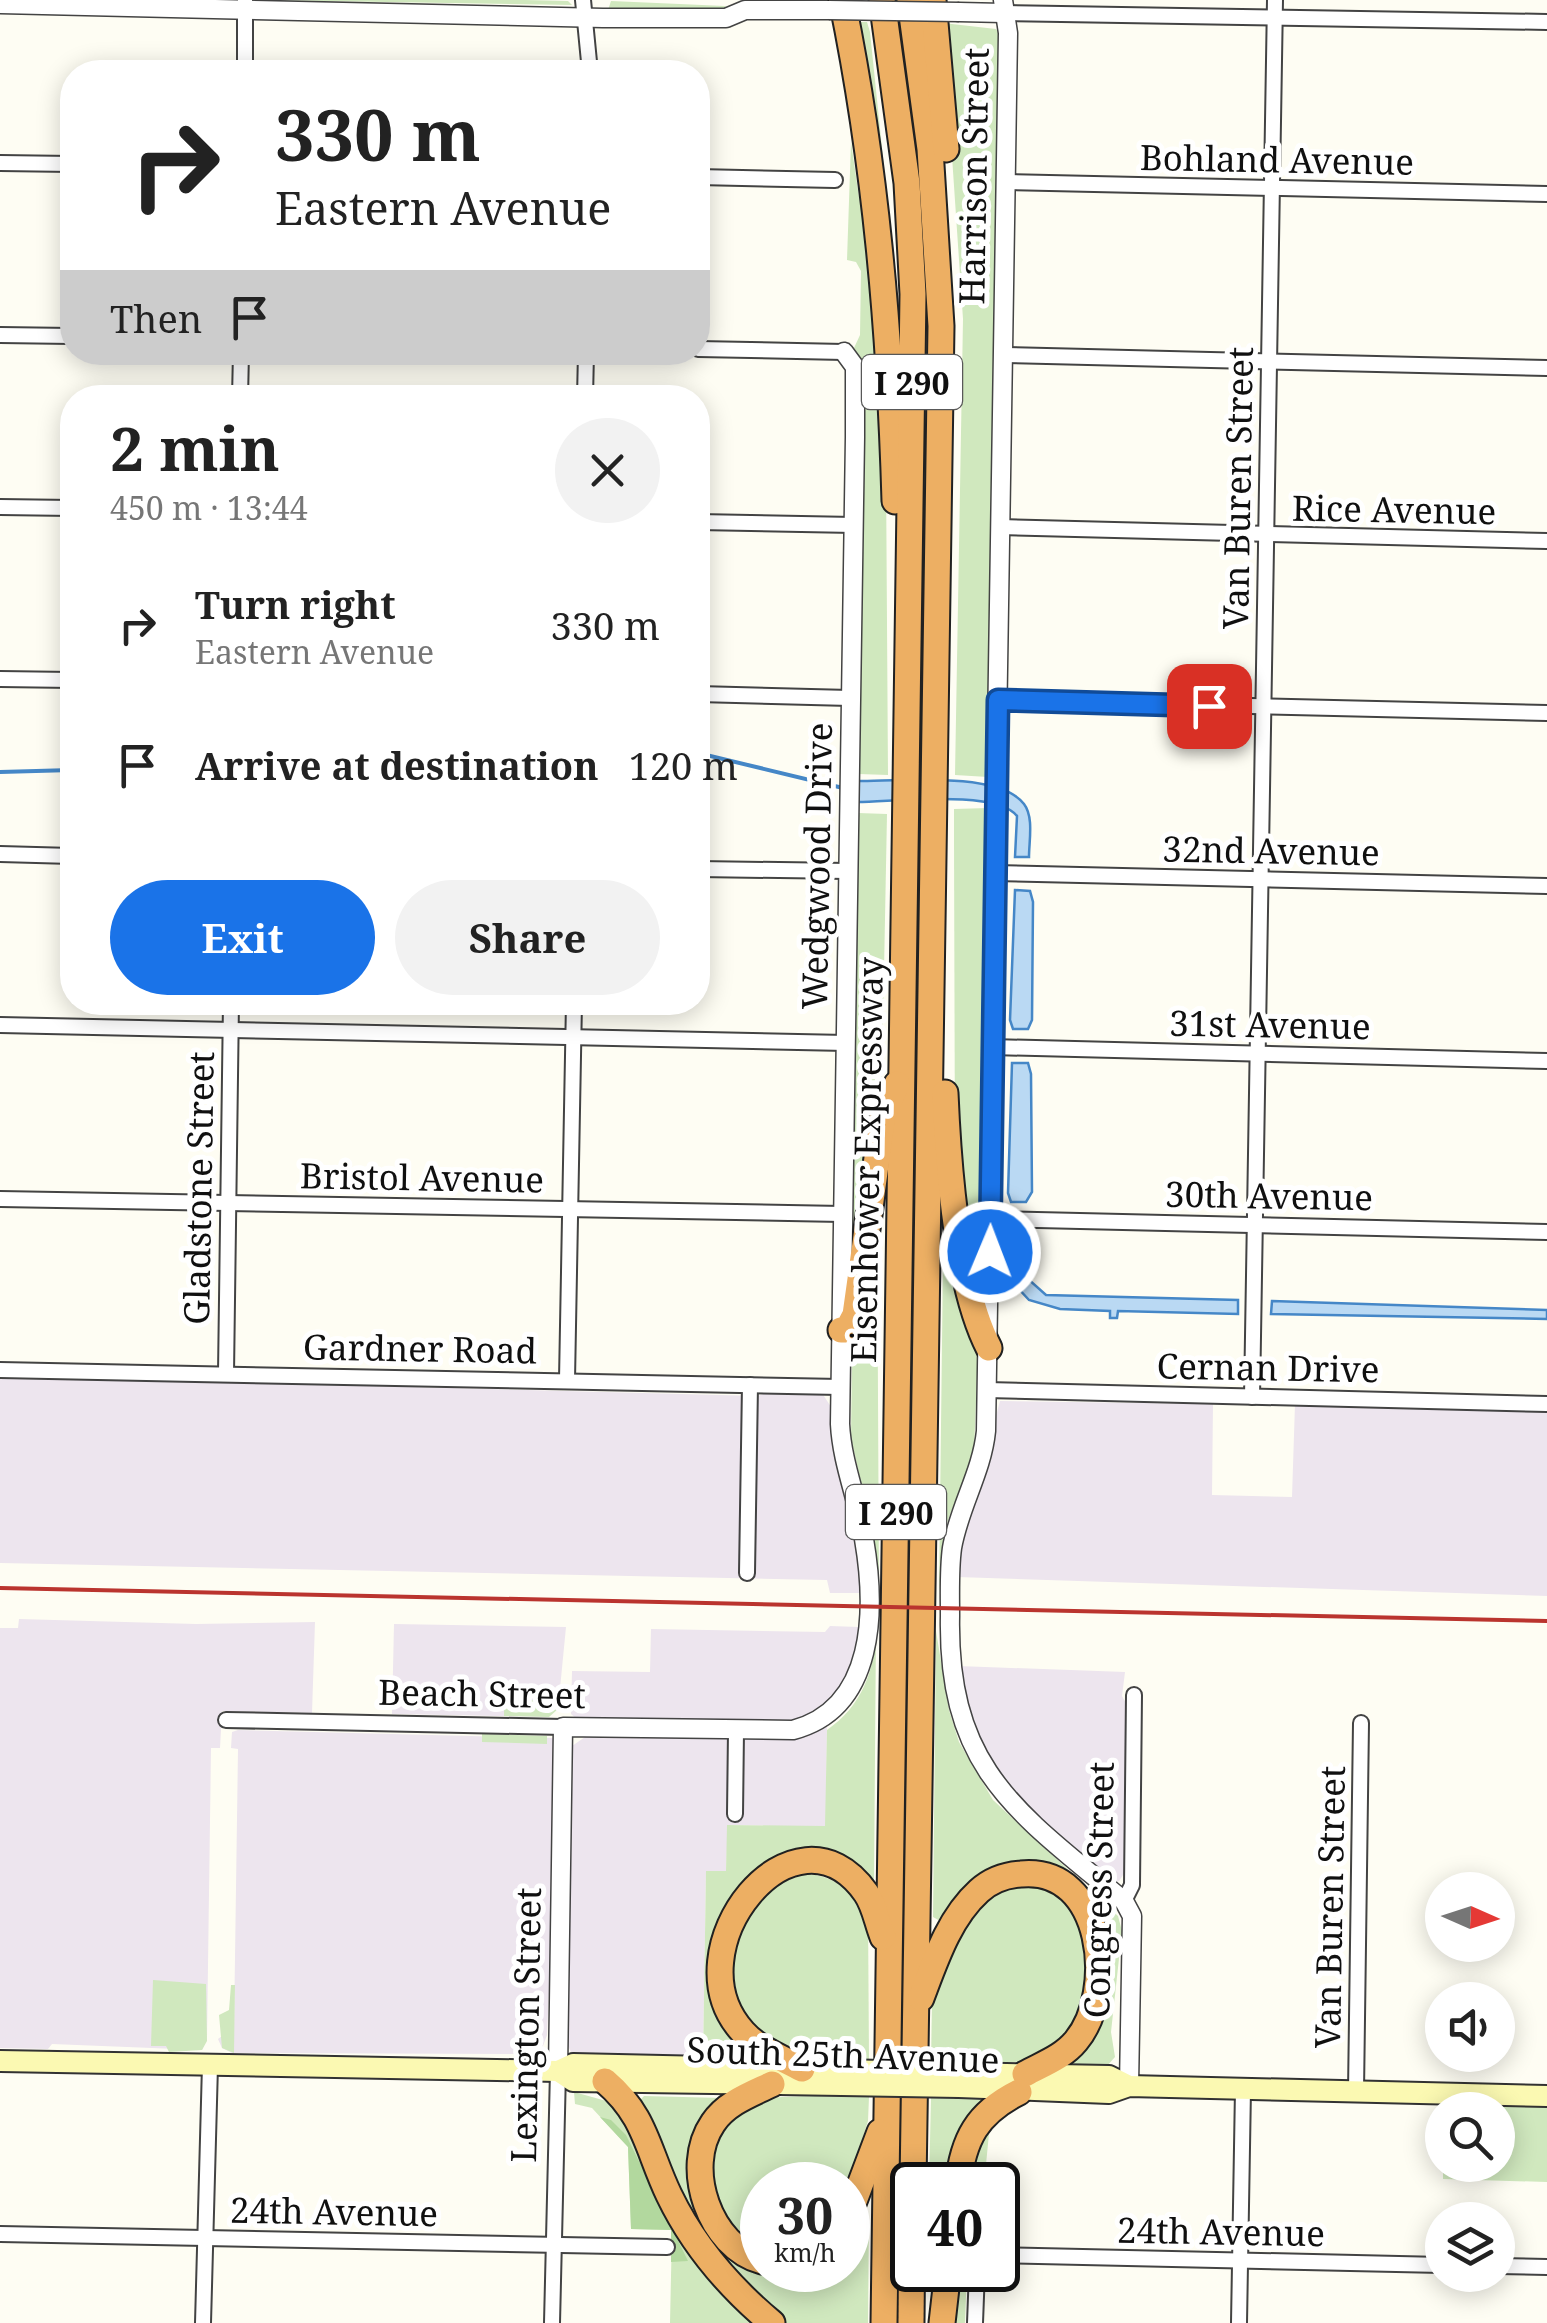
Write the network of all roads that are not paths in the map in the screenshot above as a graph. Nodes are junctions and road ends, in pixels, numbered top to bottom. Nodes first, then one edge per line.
1 (726, 0) edge
2 (882, 0) edge
3 (910, 0) edge
4 (933, 0) edge
5 (1275, 0) edge
6 (0, 4) edge
7 (245, 5) edge
8 (835, 5) edge
9 (1003, 6) edge
10 (584, 9) edge
11 (746, 10) junction
12 (1275, 17) junction
13 (1547, 22) edge
14 (245, 60) edge
15 (589, 60) edge
16 (0, 163) edge
17 (60, 164) edge
18 (710, 177) edge
19 (835, 180) dead end
20 (1006, 182) junction
21 (1272, 190) junction
22 (1547, 194) edge
23 (937, 223) junction
24 (0, 335) edge
25 (60, 336) edge
26 (710, 349) edge
27 (844, 352) joint
28 (1003, 355) junction
29 (1269, 362) junction
30 (1547, 368) edge
31 (0, 506) edge
32 (60, 508) edge
33 (710, 522) edge
34 (854, 526) junction
35 (1000, 527) junction
36 (1266, 537) junction
37 (1547, 542) edge
38 (0, 678) edge
39 (60, 680) edge
40 (710, 694) edge
41 (850, 698) junction
42 (908, 698) junction
43 (998, 700) junction
44 (1264, 706) junction
45 (1547, 714) edge
46 (0, 854) edge
47 (60, 856) edge
48 (710, 869) edge
49 (848, 871) junction
50 (994, 872) junction
51 (1262, 880) junction
52 (1547, 886) edge
53 (931, 991) junction
54 (231, 1015) edge
55 (574, 1015) edge
56 (0, 1025) edge
57 (230, 1030) junction
58 (573, 1039) junction
59 (846, 1043) junction
60 (992, 1047) junction
61 (1259, 1053) junction
62 (1547, 1061) edge
63 (903, 1070) junction
64 (0, 1199) edge
65 (228, 1202) junction
66 (570, 1210) junction
67 (842, 1214) junction
68 (990, 1219) junction
69 (1256, 1224) junction
70 (1547, 1232) edge
71 (841, 1330) junction
72 (989, 1348) junction
73 (0, 1370) edge
74 (226, 1374) junction
75 (567, 1380) junction
76 (750, 1386) junction
77 (840, 1387) junction
78 (987, 1390) junction
79 (1252, 1397) junction
80 (1547, 1404) edge
81 (747, 1573) dead end
82 (1134, 1695) dead end
83 (226, 1720) dead end
84 (1361, 1723) dead end
85 (564, 1727) junction
86 (736, 1732) junction
87 (735, 1814) dead end
88 (1124, 1900) junction
89 (889, 1954) junction
90 (916, 2012) junction
91 (0, 2061) edge
92 (210, 2064) junction
93 (802, 2070) junction
94 (558, 2071) junction
95 (842, 2077) junction
96 (605, 2081) junction
97 (1022, 2083) junction
98 (772, 2084) junction
99 (1129, 2086) junction
100 (1243, 2089) junction
101 (1356, 2092) junction
102 (1547, 2096) edge
103 (886, 2119) junction
104 (869, 2162) edge
105 (913, 2162) edge
106 (963, 2162) edge
107 (0, 2234) edge
108 (204, 2239) junction
109 (553, 2245) junction
110 (667, 2247) dead end
111 (740, 2252) edge
112 (1020, 2256) edge
113 (1240, 2262) junction
114 (1425, 2265) edge
115 (1515, 2266) edge
116 (1547, 2267) edge
117 (911, 2292) edge
118 (946, 2292) edge
119 (976, 2292) edge
120 (203, 2323) edge
121 (552, 2323) edge
122 (772, 2323) edge
123 (884, 2323) edge
124 (911, 2323) edge
125 (942, 2323) edge
126 (975, 2323) edge
127 (1239, 2323) edge

1 - 11 street
2 - 42 highway, Eisenhower Expressway / I 290
3 - 23 highway, Eisenhower Expressway / I 290
4 - 23 highway
5 - 12 street, Van Buren Street
6 - 7 street
7 - 10 street
7 - 14 street
8 - 9 street, bridge
8 - 11 street
8 - 42 highway
9 - 12 street
9 - 20 street, Harrison Street
10 - 11 street
10 - 15 street
12 - 13 street
12 - 21 street, Van Buren Street
16 - 17 street
18 - 19 street
20 - 21 street, Bohland Avenue
20 - 28 street, Harrison Street
21 - 22 street, Bohland Avenue
21 - 29 street, Van Buren Street
23 - 53 highway, Eisenhower Expressway / I 290
24 - 25 street
26 - 27 street
27 - 34 street, Wedgwood Drive
28 - 29 street
28 - 35 street, Harrison Street
29 - 30 street
29 - 36 street, Van Buren Street
31 - 32 street
33 - 34 street
34 - 41 street, Wedgwood Drive
35 - 36 street, Rice Avenue
35 - 43 street, Harrison Street
36 - 37 street, Rice Avenue
36 - 44 street, Van Buren Street
38 - 39 street
40 - 41 street
41 - 49 street, Wedgwood Drive
42 - 63 highway, Eisenhower Expressway / I 290
43 - 44 street
43 - 50 street, Harrison Street
44 - 45 street
44 - 51 street, Van Buren Street
46 - 47 street
48 - 49 street
49 - 59 street, Wedgwood Drive
50 - 51 street, 32nd Avenue
50 - 60 street, Harrison Street
51 - 52 street, 32nd Avenue
51 - 61 street, Van Buren Street
53 - 72 highway
53 - 90 highway, Eisenhower Expressway / I 290
54 - 57 street, Gladstone Street
55 - 58 street
56 - 57 street
57 - 58 street
57 - 65 street, Gladstone Street
58 - 59 street
58 - 66 street
59 - 67 street, Wedgwood Drive
60 - 61 street, 31st Avenue
60 - 68 street, Harrison Street
61 - 62 street, 31st Avenue
61 - 69 street, Van Buren Street
63 - 71 highway
63 - 89 highway, Eisenhower Expressway / I 290
64 - 65 street, Bristol Avenue
65 - 66 street, Bristol Avenue
65 - 74 street, Gladstone Street
66 - 67 street, Bristol Avenue
66 - 75 street
67 - 71 street, Wedgwood Drive
68 - 69 street, 30th Avenue
68 - 72 street, Harrison Street
69 - 70 street, 30th Avenue
69 - 79 street, Van Buren Street
71 - 77 street, Wedgwood Drive
72 - 78 street, Harrison Street
73 - 74 street, Gardner Road
74 - 75 street, Gardner Road
75 - 76 street, Gardner Road
76 - 77 street, Gardner Road
76 - 81 street
77 - 86 street, Beach Street
78 - 79 street, Cernan Drive
78 - 88 street, Harrison Street
79 - 80 street, Cernan Drive
82 - 88 street, Congress Street
83 - 85 street, Beach Street
84 - 101 street, Van Buren Street
85 - 86 street, Beach Street
85 - 94 street, Lexington Street
86 - 87 street
88 - 99 street, Congress Street
89 - 93 highway
89 - 103 highway, Eisenhower Expressway / I 290
90 - 97 highway
90 - 105 highway, Eisenhower Expressway / I 290
91 - 92 main road, South 25th Avenue
92 - 94 main road, South 25th Avenue
92 - 108 street
93 - 94 main road, South 25th Avenue
93 - 95 main road, South 25th Avenue
94 - 96 main road, South 25th Avenue
94 - 109 street, Lexington Street
95 - 97 main road, South 25th Avenue, bridge
95 - 98 main road, South 25th Avenue
96 - 98 main road, South 25th Avenue
96 - 122 highway
97 - 99 main road, South 25th Avenue
97 - 106 highway
98 - 111 highway
99 - 100 main road, South 25th Avenue
100 - 101 main road, South 25th Avenue
100 - 113 street
101 - 102 main road, South 25th Avenue
103 - 104 highway
103 - 123 highway, Eisenhower Expressway / I 290
107 - 108 street, 24th Avenue
108 - 109 street, 24th Avenue
108 - 120 street
109 - 110 street, 24th Avenue
109 - 121 street, Lexington Street
112 - 113 street, 24th Avenue
113 - 114 street, 24th Avenue
113 - 127 street
115 - 116 street
117 - 124 highway
118 - 125 highway
119 - 126 street

